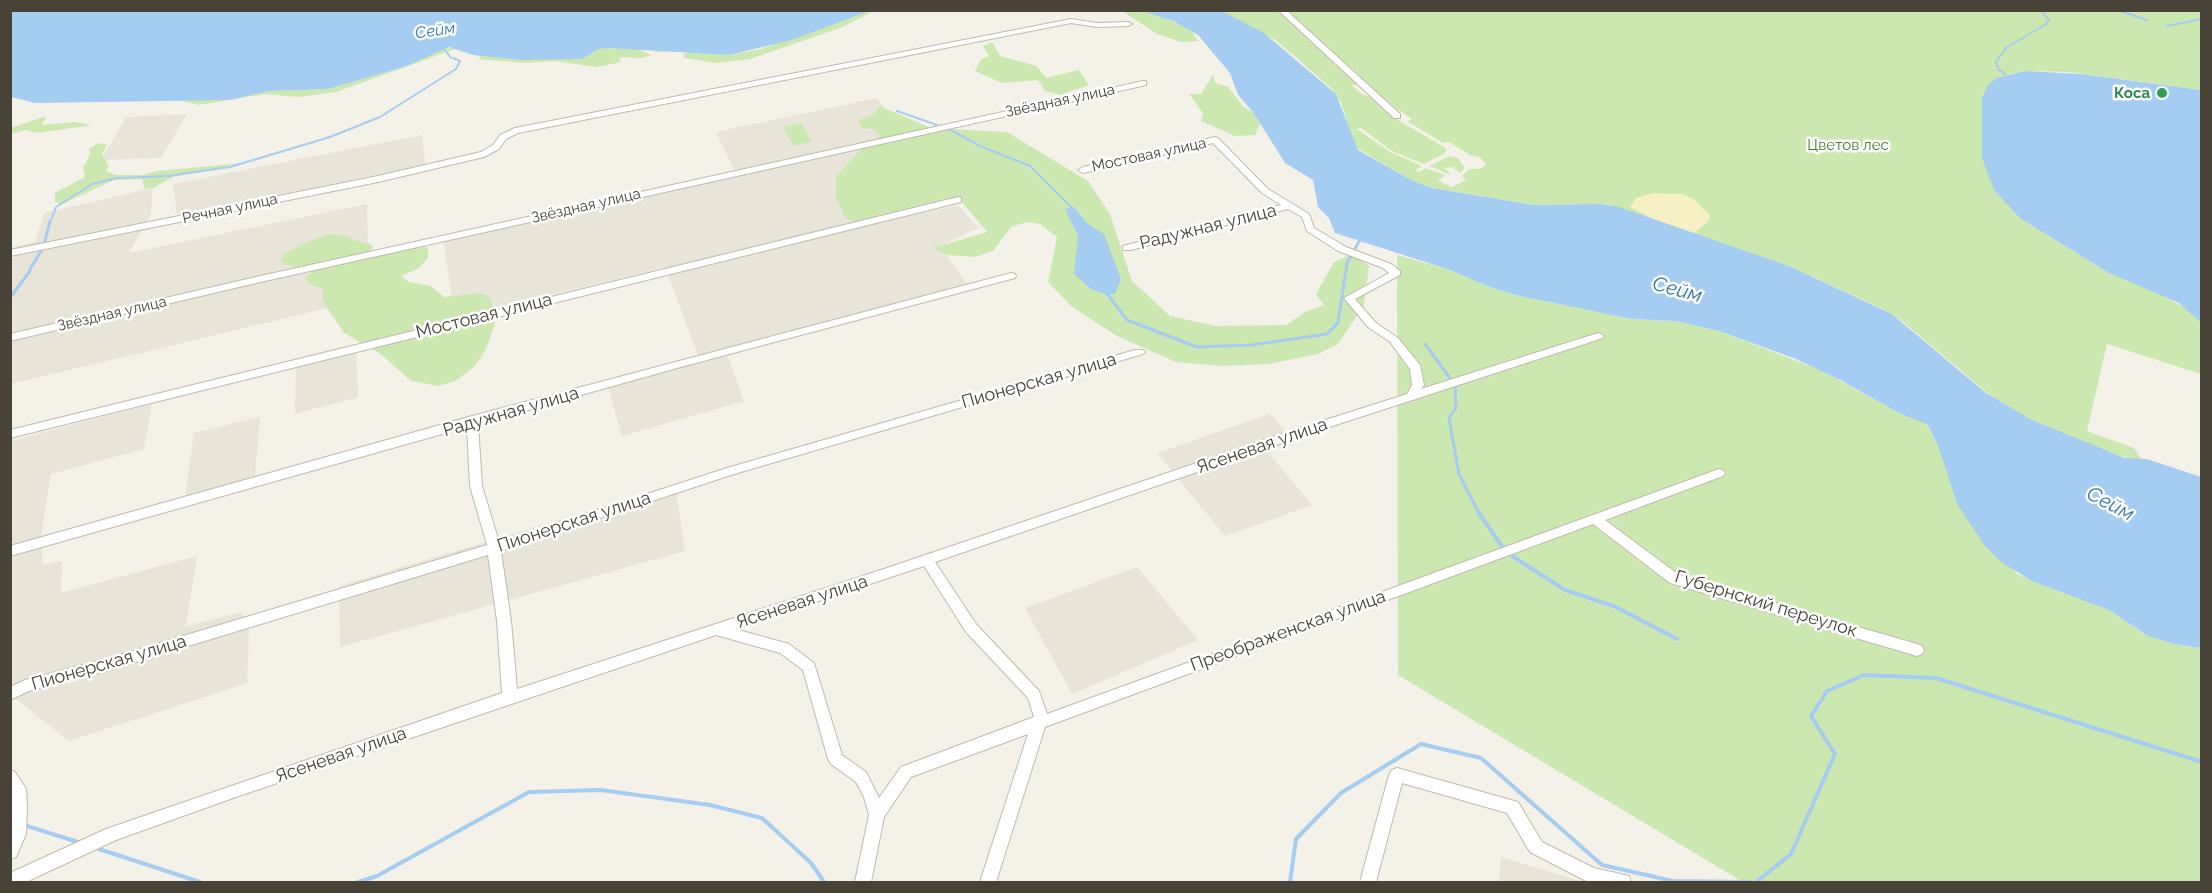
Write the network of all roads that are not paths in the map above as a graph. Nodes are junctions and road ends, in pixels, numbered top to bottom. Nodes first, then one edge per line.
1 (1281, 10) edge
2 (1128, 24) dead end
3 (1143, 83) dead end
4 (1397, 116) dead end
5 (1083, 170) dead end
6 (958, 200) dead end
7 (1289, 206) junction
8 (1127, 248) dead end
9 (10, 253) edge
10 (1011, 276) dead end
11 (1599, 336) dead end
12 (10, 338) edge
13 (1139, 352) dead end
14 (1410, 398) junction
15 (472, 422) junction
16 (10, 434) edge
17 (1719, 472) dead end
18 (1594, 518) junction
19 (494, 548) junction
20 (10, 550) edge
21 (927, 560) junction
22 (716, 630) junction
23 (1917, 650) dead end
24 (10, 694) edge
25 (510, 697) junction
26 (1039, 723) junction
27 (10, 777) edge
28 (877, 815) junction
29 (14, 834) edge
30 (10, 852) edge
31 (10, 882) edge
32 (863, 882) edge
33 (988, 882) edge
34 (1368, 882) edge
35 (1623, 882) edge

1 - 4 street
2 - 9 street, Речная улица
3 - 12 street, Звёздная улица
5 - 7 street, Мостовая улица
6 - 16 street, Мостовая улица
7 - 8 street, Радужная улица
7 - 14 street
10 - 15 street, Радужная улица
11 - 14 street, Ясеневая улица
13 - 19 street, Пионерская улица
14 - 21 street, Ясеневая улица
15 - 19 street
15 - 20 street, Радужная улица
17 - 18 street, Преображенская улица
18 - 23 street, Губернский переулок
18 - 26 street, Преображенская улица
19 - 24 street, Пионерская улица
19 - 25 street
21 - 22 street, Ясеневая улица
21 - 26 street
22 - 25 street, Ясеневая улица
22 - 28 street
25 - 31 street, Ясеневая улица
26 - 28 street, Преображенская улица
26 - 33 street
27 - 29 street
28 - 32 street
29 - 30 street
34 - 35 street

